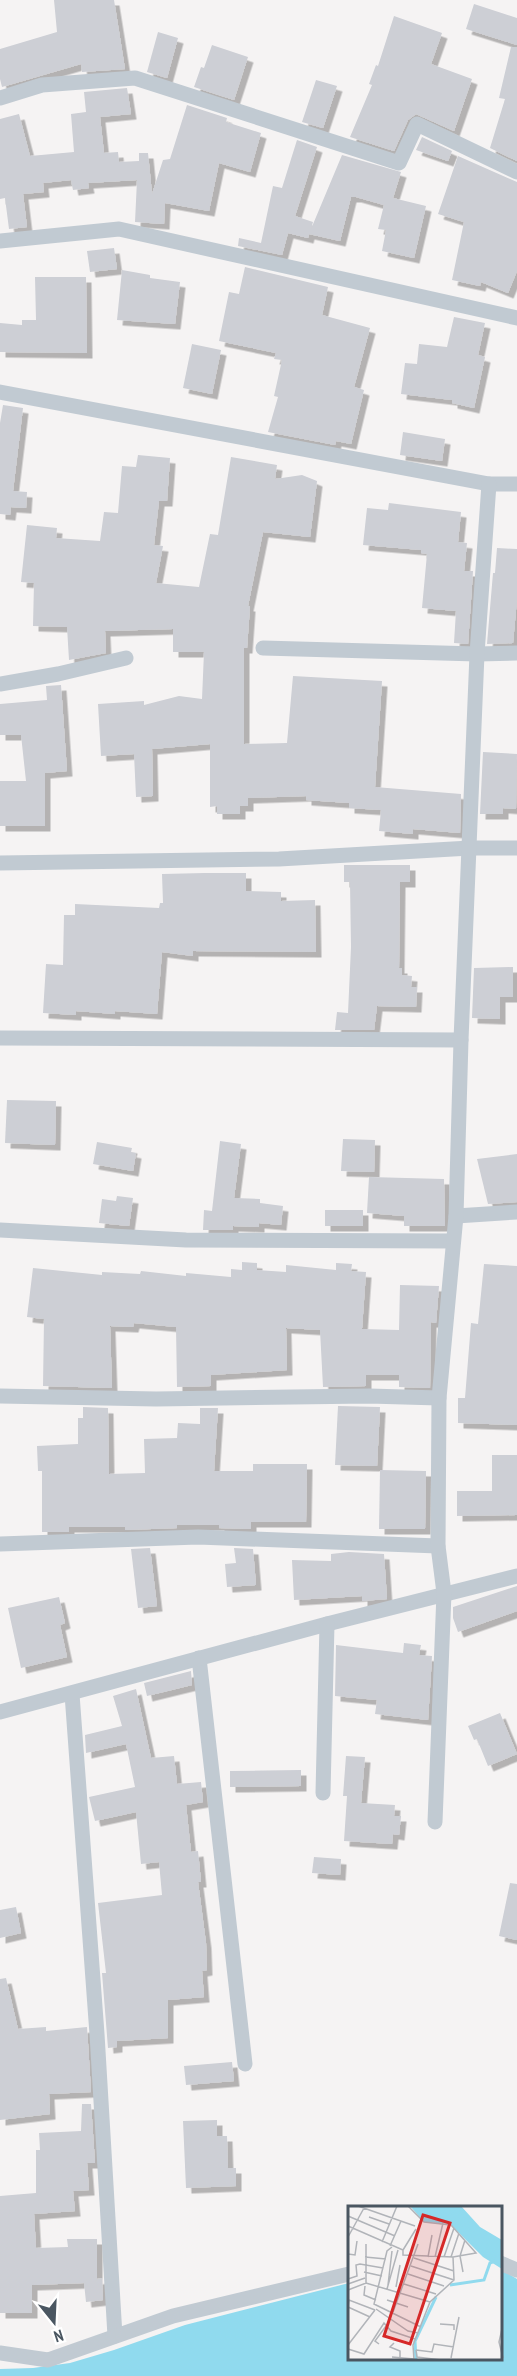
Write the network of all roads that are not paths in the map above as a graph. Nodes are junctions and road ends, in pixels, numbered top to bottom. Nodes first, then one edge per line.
1 (0, 98) edge
2 (517, 172) edge
3 (0, 241) edge
4 (517, 318) edge
5 (0, 392) edge
6 (489, 484) junction
7 (517, 484) edge
8 (264, 648) dead end
9 (517, 653) edge
10 (477, 654) junction
11 (126, 658) dead end
12 (0, 684) edge
13 (470, 848) junction
14 (517, 848) edge
15 (0, 863) edge
16 (0, 1038) edge
17 (460, 1040) junction
18 (517, 1212) edge
19 (456, 1216) junction
20 (0, 1230) edge
21 (453, 1241) junction
22 (0, 1396) edge
23 (440, 1398) junction
24 (0, 1544) edge
25 (438, 1546) junction
26 (517, 1576) edge
27 (444, 1593) junction
28 (327, 1624) junction
29 (199, 1658) junction
30 (72, 1694) junction
31 (0, 1712) edge
32 (323, 1793) dead end
33 (435, 1822) dead end
34 (245, 2064) dead end
35 (502, 2263) edge
36 (517, 2270) edge
37 (348, 2274) edge
38 (115, 2337) junction
39 (0, 2354) edge

1 - 2 street
3 - 4 street
5 - 6 street
6 - 7 street
6 - 10 street
8 - 10 street
9 - 10 street
10 - 13 street
11 - 12 street
13 - 14 street
13 - 15 street
13 - 17 street
16 - 17 street
17 - 19 street
18 - 19 street
19 - 21 street
20 - 21 street
21 - 23 street
22 - 23 street
23 - 25 street
24 - 25 street
25 - 27 street
26 - 27 street
27 - 28 street
27 - 33 street
28 - 29 street
28 - 32 street
29 - 30 street
29 - 34 street
30 - 31 street
30 - 38 street
35 - 36 street
37 - 38 street
38 - 39 street

